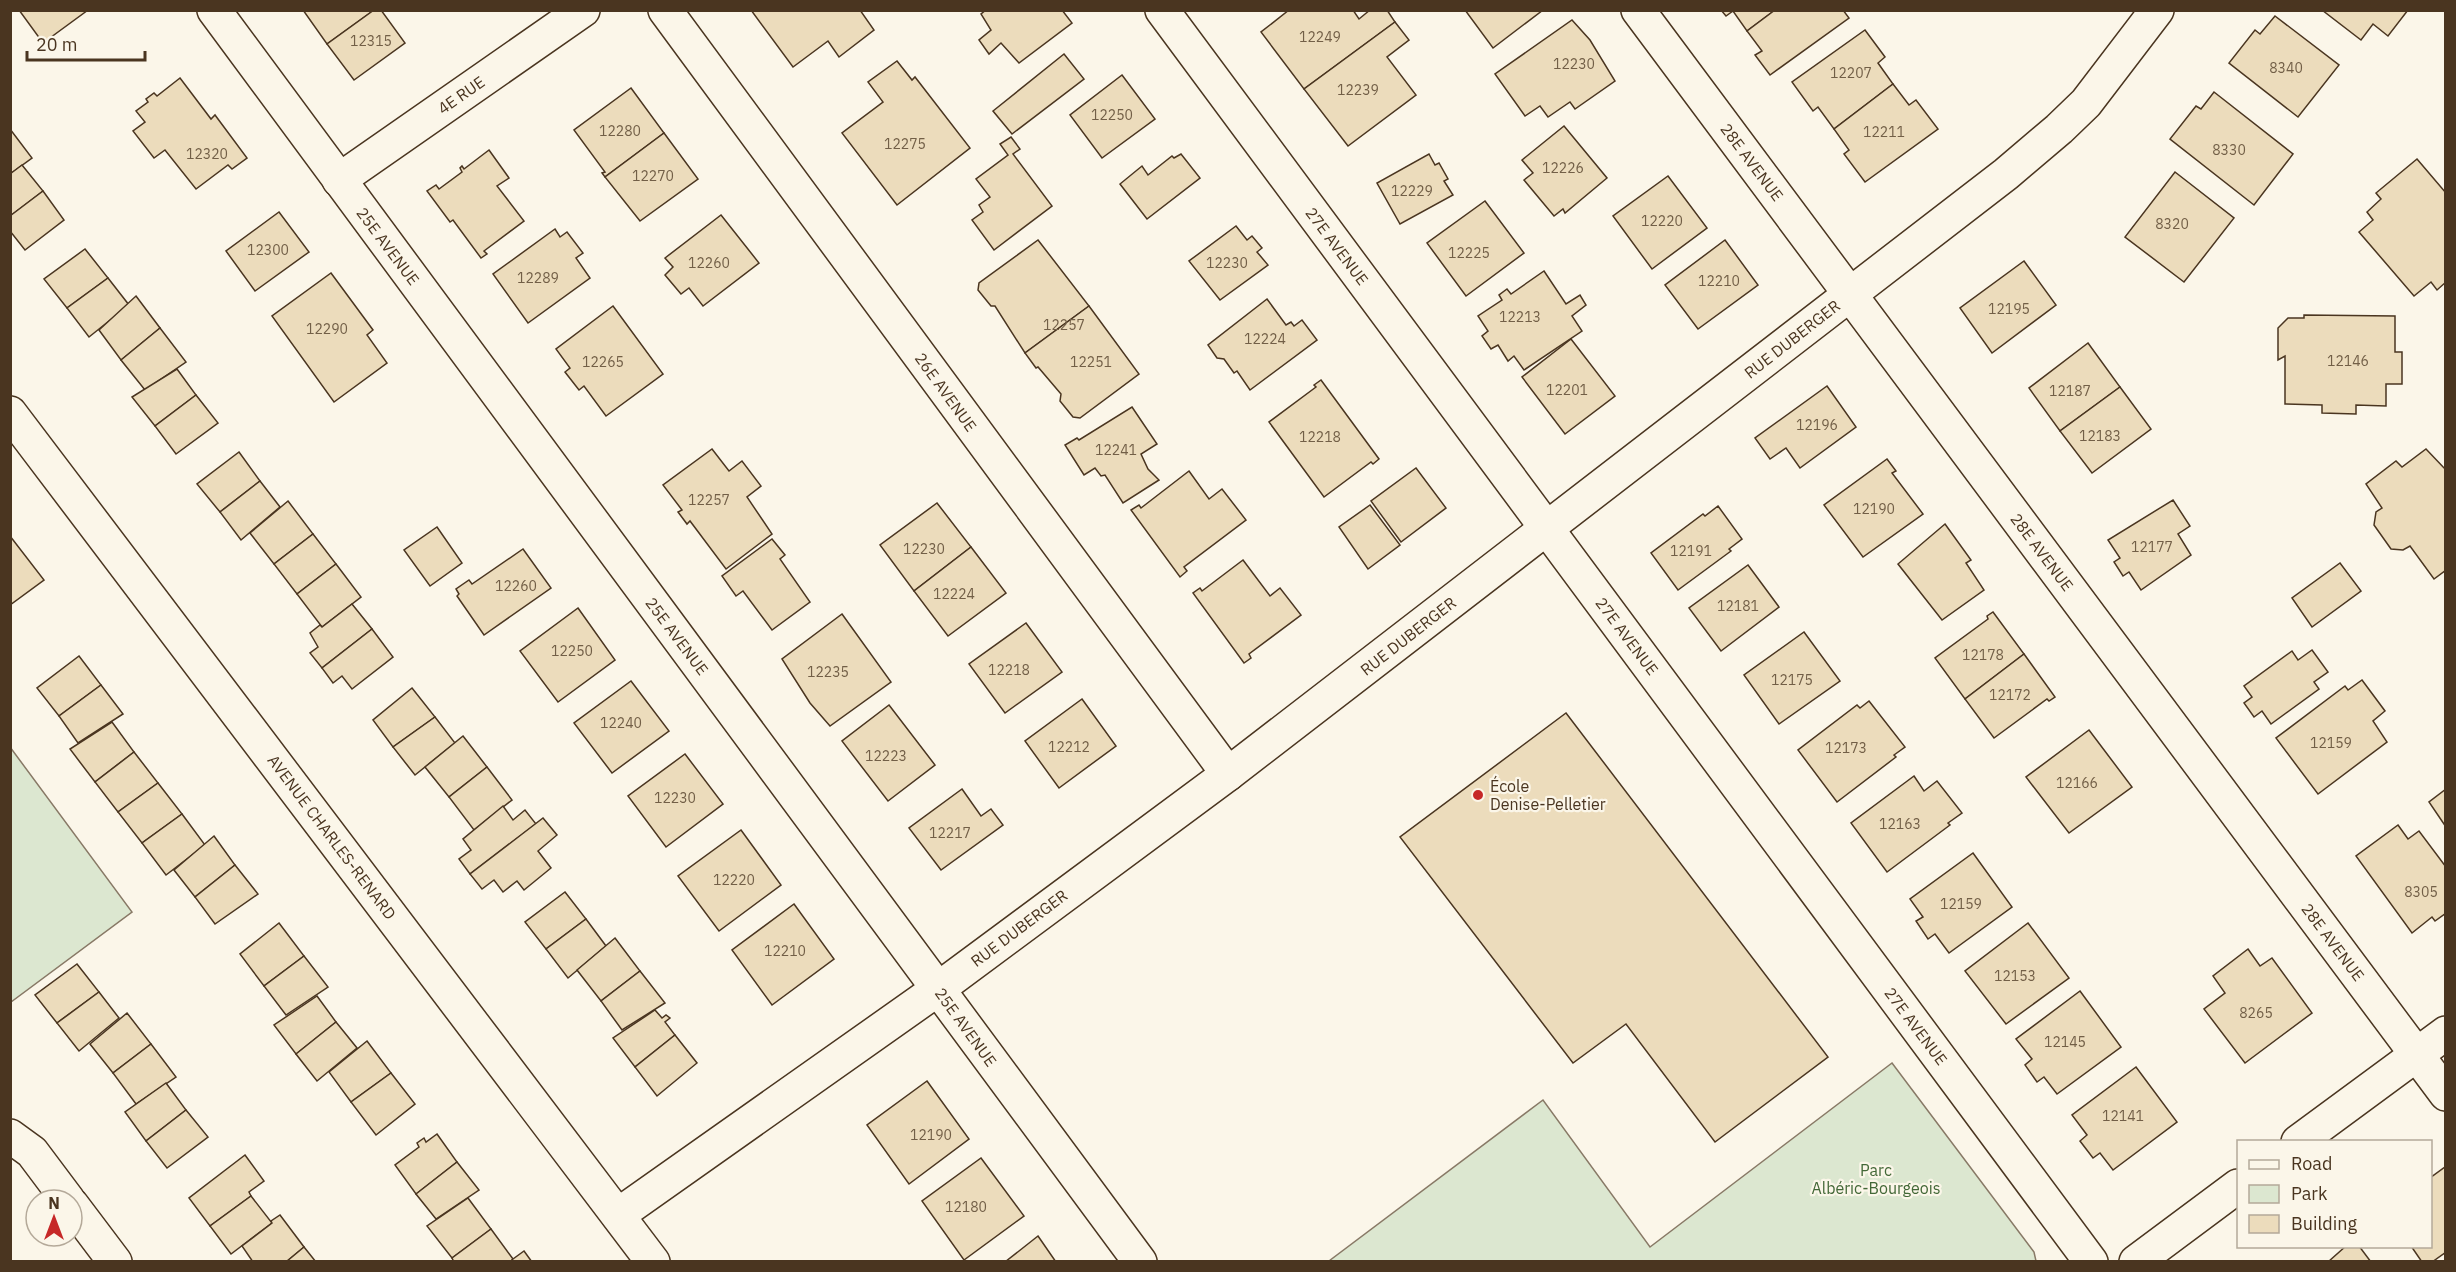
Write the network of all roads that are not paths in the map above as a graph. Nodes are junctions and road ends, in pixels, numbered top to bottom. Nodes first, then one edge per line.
1 (214, 10) edge
2 (583, 10) edge
3 (665, 10) edge
4 (1162, 10) edge
5 (1638, 10) edge
6 (2157, 10) edge
7 (339, 180) junction
8 (1850, 294) junction
9 (10, 413) edge
10 (1547, 528) junction
11 (1228, 774) junction
12 (938, 989) junction
13 (2445, 1033) edge
14 (2416, 1054) junction
15 (2445, 1094) edge
16 (10, 1136) edge
17 (2301, 1140) edge
18 (2237, 1187) edge
19 (59, 1188) edge
20 (618, 1215) junction
21 (84, 1221) edge
22 (114, 1262) edge
23 (653, 1262) edge
24 (1140, 1262) edge
25 (2091, 1262) edge
26 (2136, 1262) edge

1 - 7 street, 25E AVENUE
2 - 7 street, 4E RUE
3 - 11 street, 26E AVENUE
4 - 10 street, 27E AVENUE
5 - 8 street, 28E AVENUE
6 - 8 street, RUE DUBERGER
7 - 12 street, 25E AVENUE
8 - 10 street, RUE DUBERGER
8 - 14 street, 28E AVENUE
9 - 20 street, AVENUE CHARLES-RENARD
10 - 11 street, RUE DUBERGER
10 - 25 street, 27E AVENUE
11 - 12 street, RUE DUBERGER
12 - 20 street, RUE DUBERGER
12 - 24 street, 25E AVENUE
13 - 14 street
14 - 15 street, 28E AVENUE
14 - 17 street
16 - 19 street
18 - 26 street
20 - 23 street, AVENUE CHARLES-RENARD
21 - 22 street

